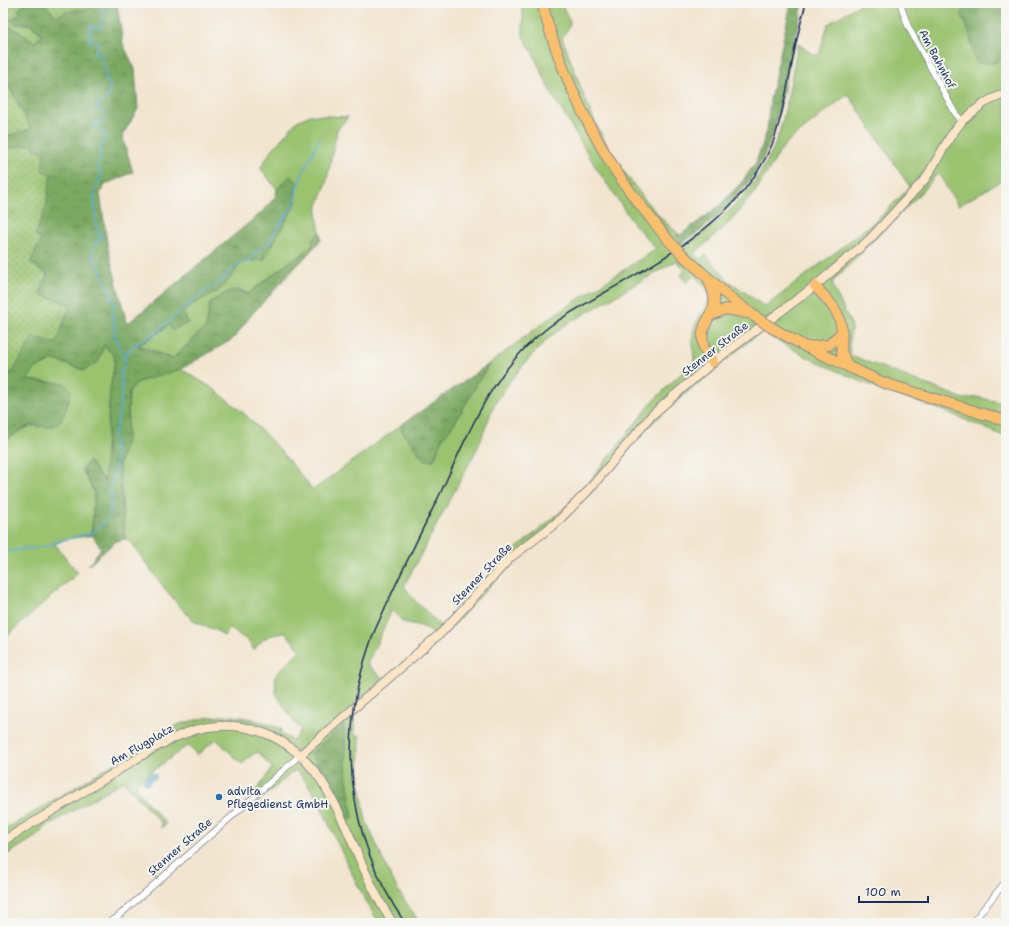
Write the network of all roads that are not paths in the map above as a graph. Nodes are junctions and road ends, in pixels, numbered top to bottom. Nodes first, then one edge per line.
1 (542, 3) edge
2 (900, 3) edge
3 (1006, 93) edge
4 (962, 121) junction
5 (708, 279) junction
6 (815, 286) junction
7 (752, 315) junction
8 (709, 317) junction
9 (842, 333) junction
10 (806, 348) junction
11 (713, 362) junction
12 (855, 371) junction
13 (1006, 421) edge
14 (300, 755) junction
15 (3, 841) edge
16 (1006, 881) edge
17 (107, 923) edge
18 (393, 923) edge
19 (972, 923) edge

1 - 5 highway, bridge
2 - 4 street, Am Bahnhof
3 - 4 street, Stenner Straße
4 - 6 street, Stenner Straße
5 - 7 highway
5 - 8 highway
6 - 9 highway
6 - 11 street, Stenner Straße
7 - 8 highway
7 - 10 highway, bridge
8 - 11 highway
9 - 10 highway
9 - 12 highway
10 - 12 highway
11 - 14 street, Stenner Straße
12 - 13 highway
14 - 15 street, Am Flugplatz
14 - 17 street, Stenner Straße
14 - 18 street, Am Flugplatz
16 - 19 street

